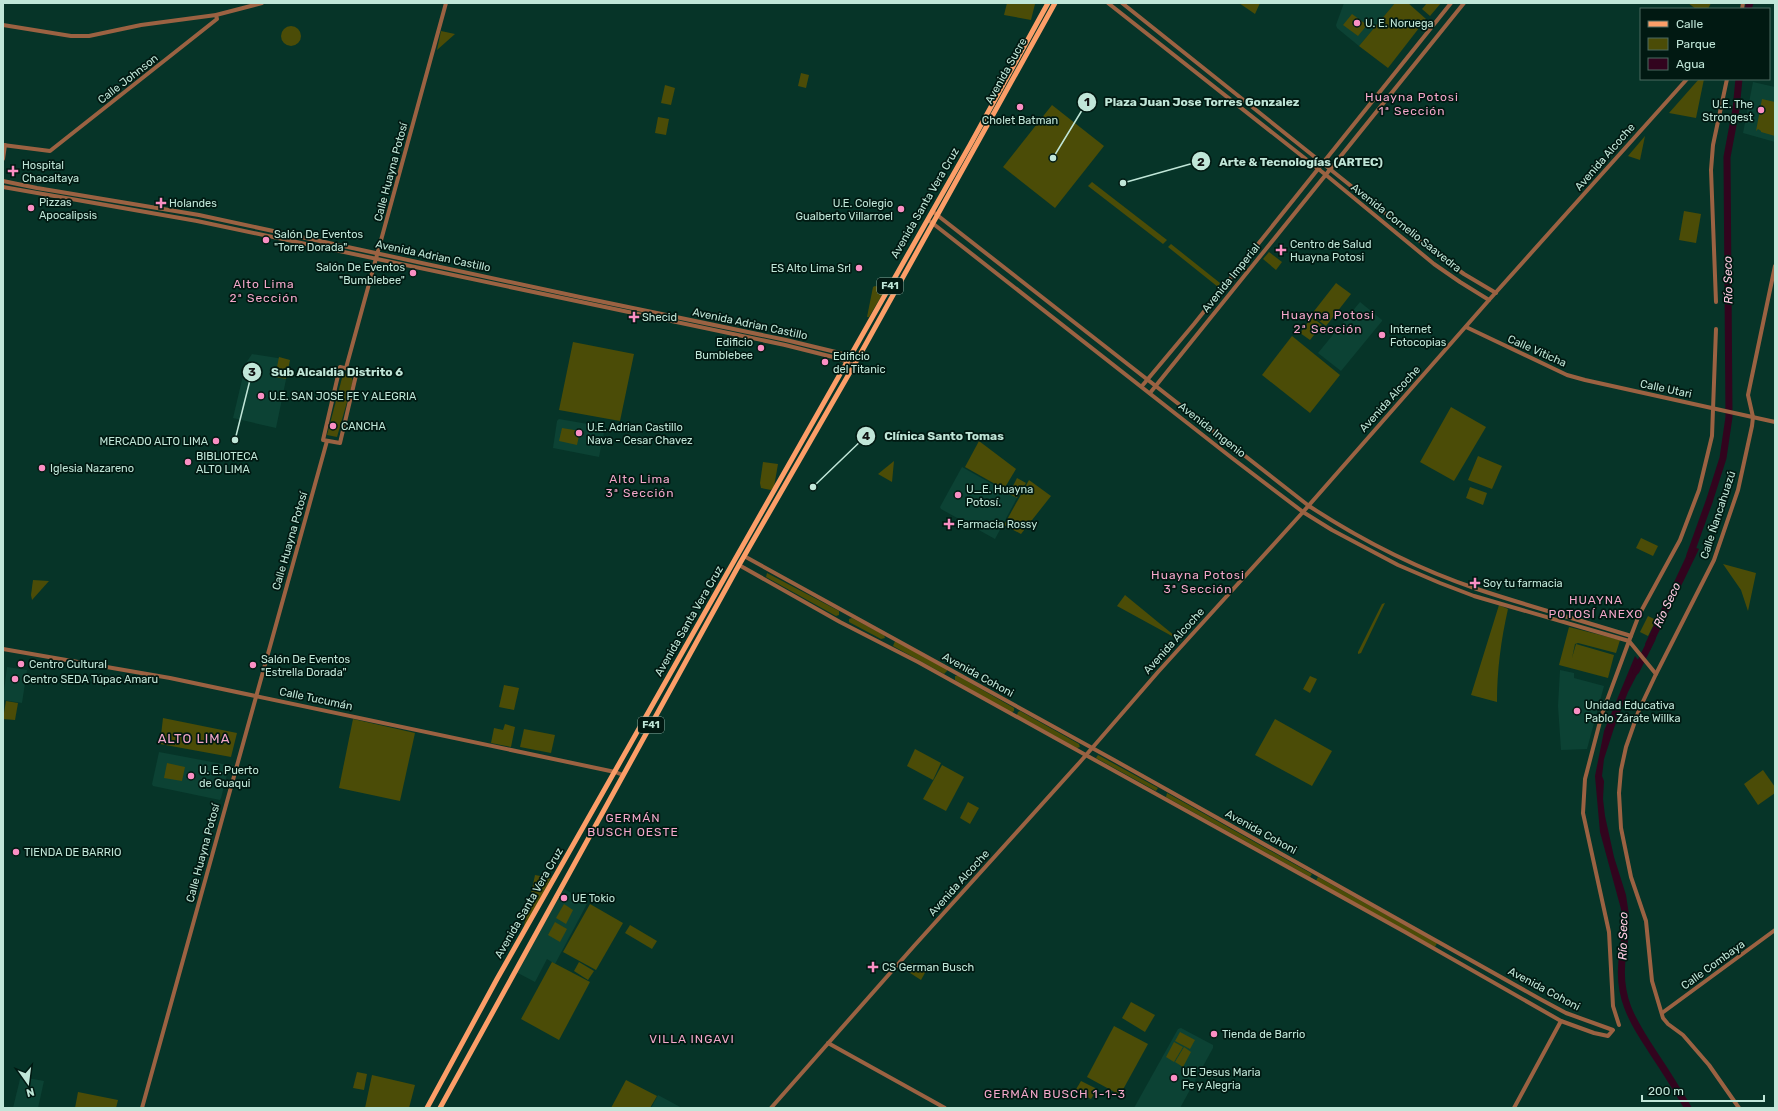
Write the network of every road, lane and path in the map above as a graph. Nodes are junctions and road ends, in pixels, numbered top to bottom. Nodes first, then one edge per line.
1 (262, 3) edge
2 (446, 3) edge
3 (1048, 3) edge
4 (1055, 3) edge
5 (1108, 3) edge
6 (1122, 3) edge
7 (1451, 3) edge
8 (1464, 3) edge
9 (217, 17) junction
10 (3, 25) edge
11 (1686, 80) edge
12 (1727, 80) edge
13 (4, 145) edge
14 (970, 145) joint
15 (974, 149) joint
16 (3, 159) edge
17 (1323, 163) junction
18 (1318, 169) junction
19 (1330, 169) junction
20 (1326, 175) junction
21 (3, 181) edge
22 (3, 187) edge
23 (932, 211) junction
24 (938, 215) junction
25 (927, 219) junction
26 (933, 223) junction
27 (377, 256) junction
28 (1775, 266) edge
29 (1496, 293) junction
30 (1489, 300) junction
31 (1716, 302) dead end
32 (1466, 327) junction
33 (1716, 329) dead end
34 (849, 359) junction
35 (857, 360) junction
36 (854, 365) junction
37 (346, 368) junction
38 (1147, 380) junction
39 (1603, 384) joint
40 (1142, 386) junction
41 (1155, 386) junction
42 (1150, 392) junction
43 (1714, 408) junction
44 (1753, 417) junction
45 (1775, 422) edge
46 (325, 440) junction
47 (1309, 506) junction
48 (1303, 512) junction
49 (744, 556) junction
50 (739, 565) junction
51 (1631, 636) junction
52 (1629, 641) junction
53 (3, 649) edge
54 (1656, 674) junction
55 (256, 696) junction
56 (1092, 748) junction
57 (1086, 756) junction
58 (615, 772) junction
59 (623, 775) junction
60 (1775, 930) edge
61 (1662, 1014) junction
62 (1561, 1021) junction
63 (1620, 1025) dead end
64 (828, 1043) junction
65 (142, 1108) edge
66 (427, 1108) edge
67 (440, 1108) edge
68 (771, 1108) edge
69 (945, 1108) edge
70 (1514, 1108) edge
71 (1739, 1108) edge

1 - 9 street
2 - 27 street, Calle Huayna Potosí
3 - 14 main road, Avenida Sucre / F41
4 - 15 main road, Avenida Sucre / F41
5 - 18 street, Avenida Cornelio Saavedra
6 - 17 street, Avenida Cornelio Saavedra
7 - 17 street, Avenida Imperial
8 - 19 street, Avenida Imperial
9 - 10 street
9 - 13 street, Calle Johnson
11 - 29 street, Avenida Alcoche
12 - 31 street
13 - 16 street
14 - 23 main road, Avenida Santa Vera Cruz / F41
15 - 24 main road, Avenida Santa Vera Cruz / F41
17 - 18 street, Avenida Imperial
17 - 19 street, Avenida Cornelio Saavedra
18 - 20 street, Avenida Cornelio Saavedra
18 - 38 street, Avenida Imperial
19 - 20 street, Avenida Imperial
19 - 29 street, Avenida Cornelio Saavedra
20 - 30 street, Avenida Cornelio Saavedra
20 - 41 street, Avenida Imperial
21 - 27 street, Avenida Adrian Castillo
22 - 27 street, Avenida Adrian Castillo
23 - 24 street, Avenida Ingenio
23 - 25 main road, Avenida Santa Vera Cruz / F41
24 - 26 main road, Avenida Santa Vera Cruz / F41
24 - 38 street, Avenida Ingenio
25 - 26 street, Avenida Ingenio
25 - 34 main road, Avenida Santa Vera Cruz / F41
26 - 35 main road, Avenida Santa Vera Cruz / F41
26 - 40 street, Avenida Ingenio
27 - 34 street, Avenida Adrian Castillo
27 - 37 street, Calle Huayna Potosí
28 - 44 street, Calle Ñancahuazú
29 - 30 street, Avenida Alcoche
30 - 32 street, Avenida Alcoche
32 - 39 street, Calle Viticha
32 - 47 street, Avenida Alcoche
33 - 43 street
34 - 35 street, Avenida Adrian Castillo
34 - 36 street, Avenida Adrian Castillo
34 - 58 main road, Avenida Santa Vera Cruz / F41
35 - 36 main road, Avenida Santa Vera Cruz / F41
36 - 49 main road, Avenida Santa Vera Cruz / F41
37 - 46 street, Calle Huayna Potosí
37 - 46 street
38 - 40 street, Avenida Imperial
38 - 41 street, Avenida Ingenio
39 - 43 street, Calle Utari
40 - 42 street, Avenida Ingenio
41 - 42 street, Avenida Imperial
41 - 47 street, Avenida Ingenio
42 - 48 street, Avenida Ingenio
43 - 44 street, Calle Utari
43 - 51 street
44 - 45 street, Calle Utari
44 - 54 street, Calle Ñancahuazú
46 - 55 street, Calle Huayna Potosí
47 - 48 street, Avenida Alcoche
47 - 51 street, Avenida Ingenio
48 - 52 street, Avenida Ingenio
48 - 56 street, Avenida Alcoche
49 - 50 main road, Avenida Santa Vera Cruz / F41
49 - 56 street, Avenida Cohoni
50 - 57 street, Avenida Cohoni
50 - 59 main road, Avenida Santa Vera Cruz / F41
51 - 52 street
52 - 54 street
52 - 63 street
53 - 55 street, Calle Tucumán
54 - 61 street, Calle Ñancahuazú
55 - 58 street, Calle Tucumán
55 - 65 street, Calle Huayna Potosí
56 - 57 street, Avenida Alcoche
56 - 62 street, Avenida Cohoni
57 - 62 street, Avenida Cohoni
57 - 64 street, Avenida Alcoche
58 - 59 street, Calle Tucumán
58 - 66 main road, Avenida Santa Vera Cruz / F41
59 - 67 main road, Avenida Santa Vera Cruz / F41
60 - 61 street, Calle Combaya
61 - 71 street
62 - 70 street
64 - 68 street, Avenida Alcoche
64 - 69 street

